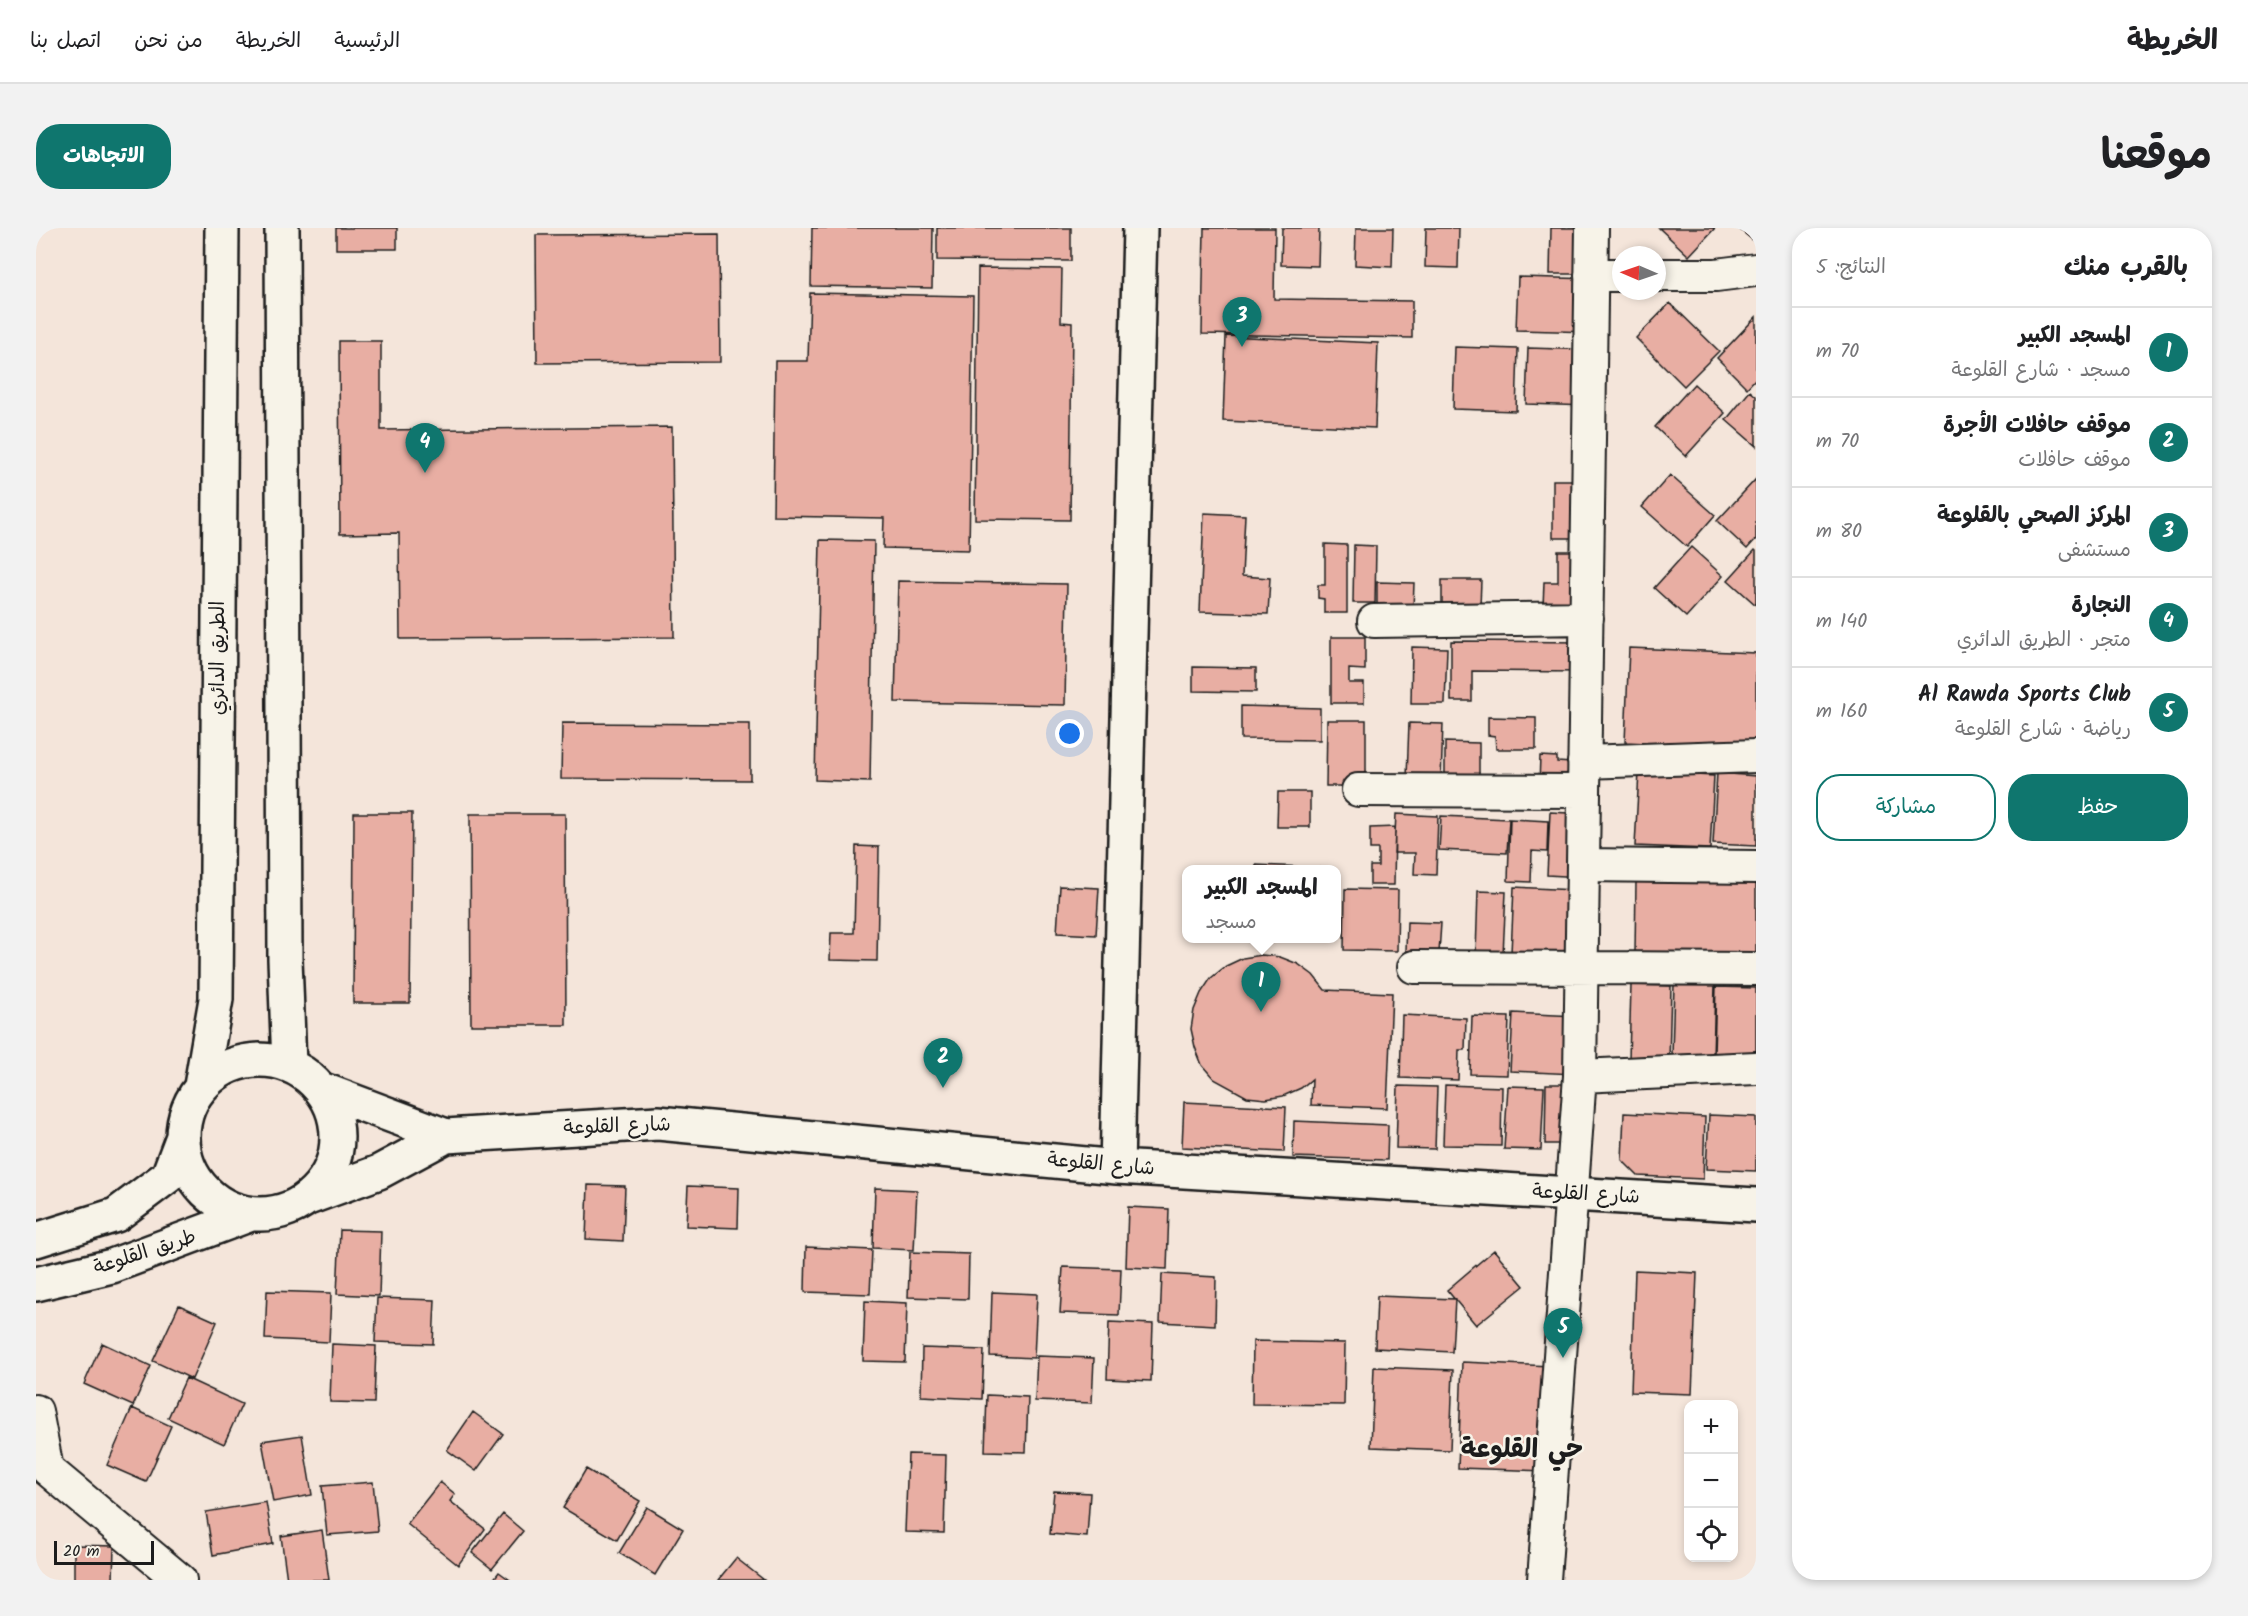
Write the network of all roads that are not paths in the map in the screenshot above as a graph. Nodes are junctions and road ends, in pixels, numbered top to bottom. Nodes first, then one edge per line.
1 (222, 228) edge
2 (282, 228) edge
3 (1140, 228) edge
4 (1592, 228) edge
5 (1756, 270) edge
6 (1606, 275) edge
7 (1666, 275) edge
8 (1587, 618) junction
9 (1374, 621) dead end
10 (1756, 756) edge
11 (1584, 776) junction
12 (1358, 790) dead end
13 (1583, 865) junction
14 (1756, 867) edge
15 (1414, 967) dead end
16 (1581, 967) junction
17 (1756, 969) edge
18 (290, 1065) junction
19 (1756, 1068) edge
20 (1580, 1076) junction
21 (201, 1086) junction
22 (321, 1089) junction
23 (446, 1136) junction
24 (183, 1138) junction
25 (1117, 1167) junction
26 (1572, 1194) junction
27 (308, 1198) junction
28 (1756, 1205) edge
29 (251, 1214) junction
30 (36, 1240) edge
31 (36, 1284) edge
32 (36, 1411) edge
33 (180, 1580) edge
34 (1544, 1580) edge

1 - 21 main road, الطريق الدائري
2 - 18 main road
3 - 25 main road
4 - 6 street
5 - 7 street
6 - 8 street
8 - 9 street
8 - 11 street
10 - 11 street
11 - 12 street
11 - 13 street
13 - 14 street
13 - 16 street
15 - 16 street
16 - 17 street
16 - 20 street
18 - 21 main road
18 - 22 main road
19 - 20 street
20 - 26 street
21 - 24 main road
22 - 23 main road
22 - 27 main road
23 - 25 main road, شارع القلوعة
23 - 27 main road
24 - 29 main road
24 - 30 main road
25 - 26 main road, شارع القلوعة
26 - 28 main road, شارع القلوعة
26 - 34 street
27 - 29 main road
29 - 31 main road, طريق القلوعة
32 - 33 street

